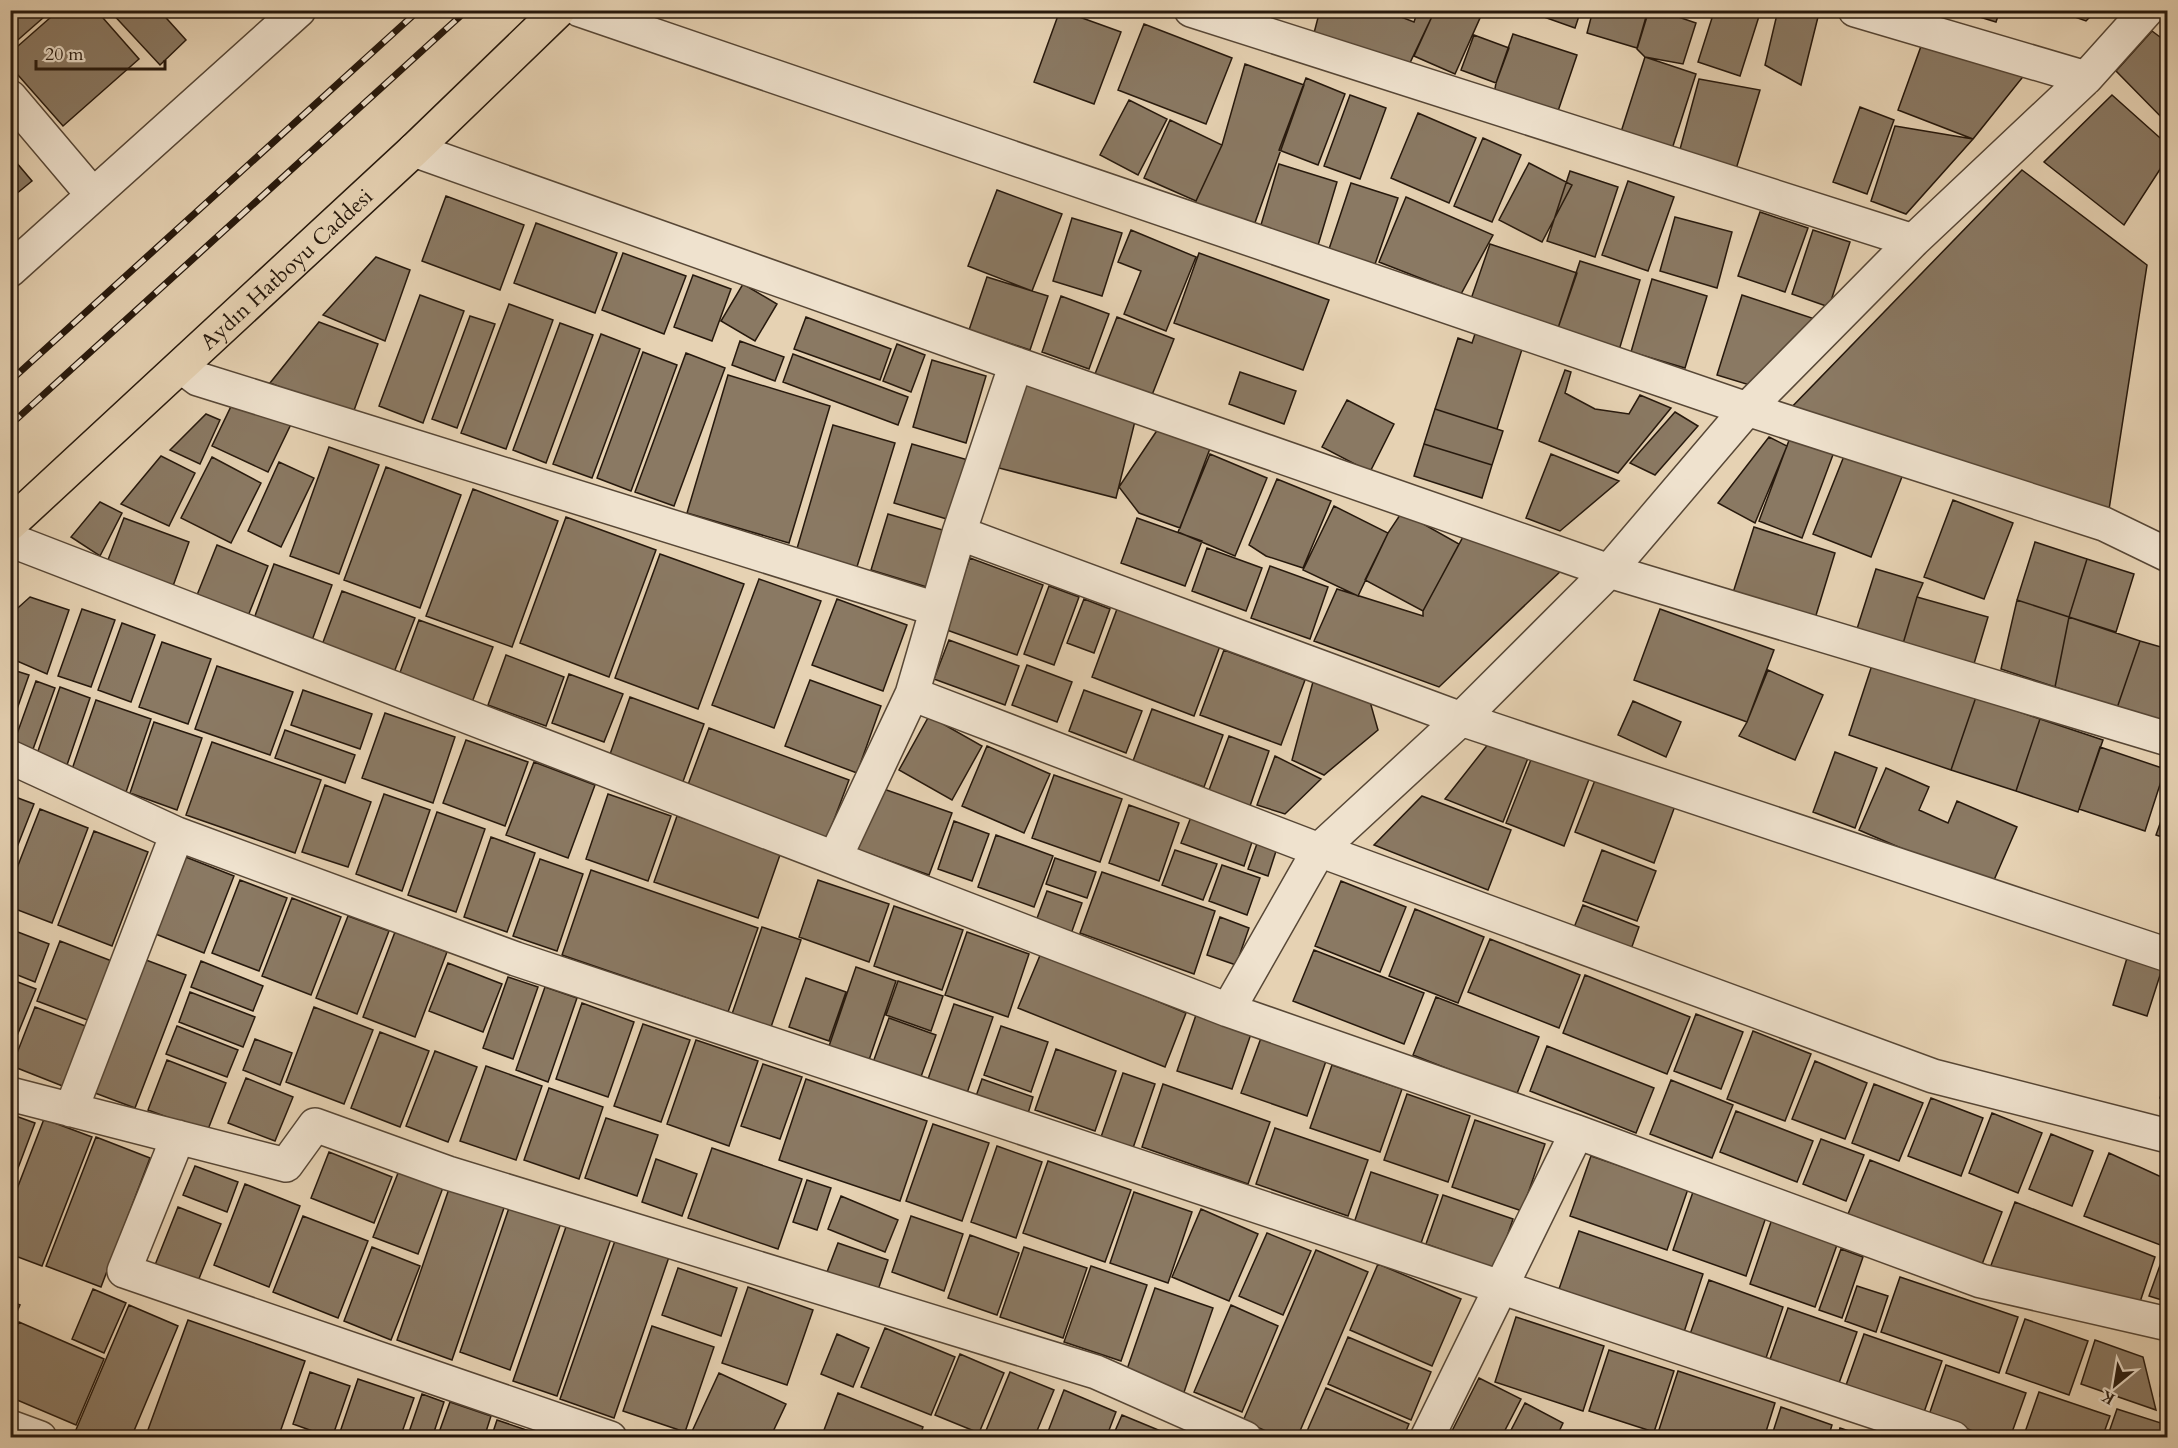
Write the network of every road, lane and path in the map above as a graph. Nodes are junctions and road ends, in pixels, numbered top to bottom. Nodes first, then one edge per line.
1 (299, 10) edge
2 (559, 10) edge
3 (580, 10) edge
4 (1191, 10) edge
5 (1855, 10) edge
6 (2146, 10) edge
7 (2086, 78) junction
8 (10, 97) edge
9 (414, 150) junction
10 (93, 195) junction
11 (1913, 241) junction
12 (10, 270) edge
13 (1016, 364) junction
14 (182, 367) junction
15 (1747, 409) junction
16 (10, 524) edge
17 (959, 533) junction
18 (10, 540) edge
19 (2168, 555) edge
20 (1609, 571) junction
21 (936, 609) junction
22 (912, 694) junction
23 (1461, 718) junction
24 (2168, 739) edge
25 (10, 757) edge
26 (177, 834) junction
27 (1318, 850) junction
28 (835, 858) junction
29 (2168, 955) edge
30 (1228, 1010) junction
31 (10, 1094) edge
32 (71, 1110) junction
33 (1577, 1132) junction
34 (2168, 1136) edge
35 (178, 1137) junction
36 (1502, 1289) junction
37 (2168, 1324) edge
38 (10, 1426) edge
39 (40, 1437) edge
40 (610, 1437) edge
41 (1245, 1437) edge
42 (1427, 1437) edge
43 (1953, 1437) edge

1 - 10 street
2 - 9 main road, Aydın Hatboyu Caddesi
3 - 15 street
4 - 11 street
5 - 7 street
6 - 7 street
7 - 11 street
8 - 10 street
9 - 13 street
9 - 14 main road, Aydın Hatboyu Caddesi
10 - 12 street
11 - 15 street
13 - 17 street
13 - 20 street
14 - 16 main road, Aydın Hatboyu Caddesi
14 - 21 street
15 - 19 street
15 - 20 street
17 - 21 street
17 - 23 street
18 - 28 street
20 - 23 street
20 - 24 street
21 - 22 street
22 - 27 street
22 - 28 street
23 - 27 street
23 - 29 street
25 - 26 street
26 - 32 street
26 - 36 street
27 - 30 street
27 - 34 street
28 - 30 street
30 - 33 street
31 - 32 street
32 - 35 street
33 - 36 street
33 - 37 street
35 - 40 street
35 - 41 street
36 - 42 street
36 - 43 street
38 - 39 street

